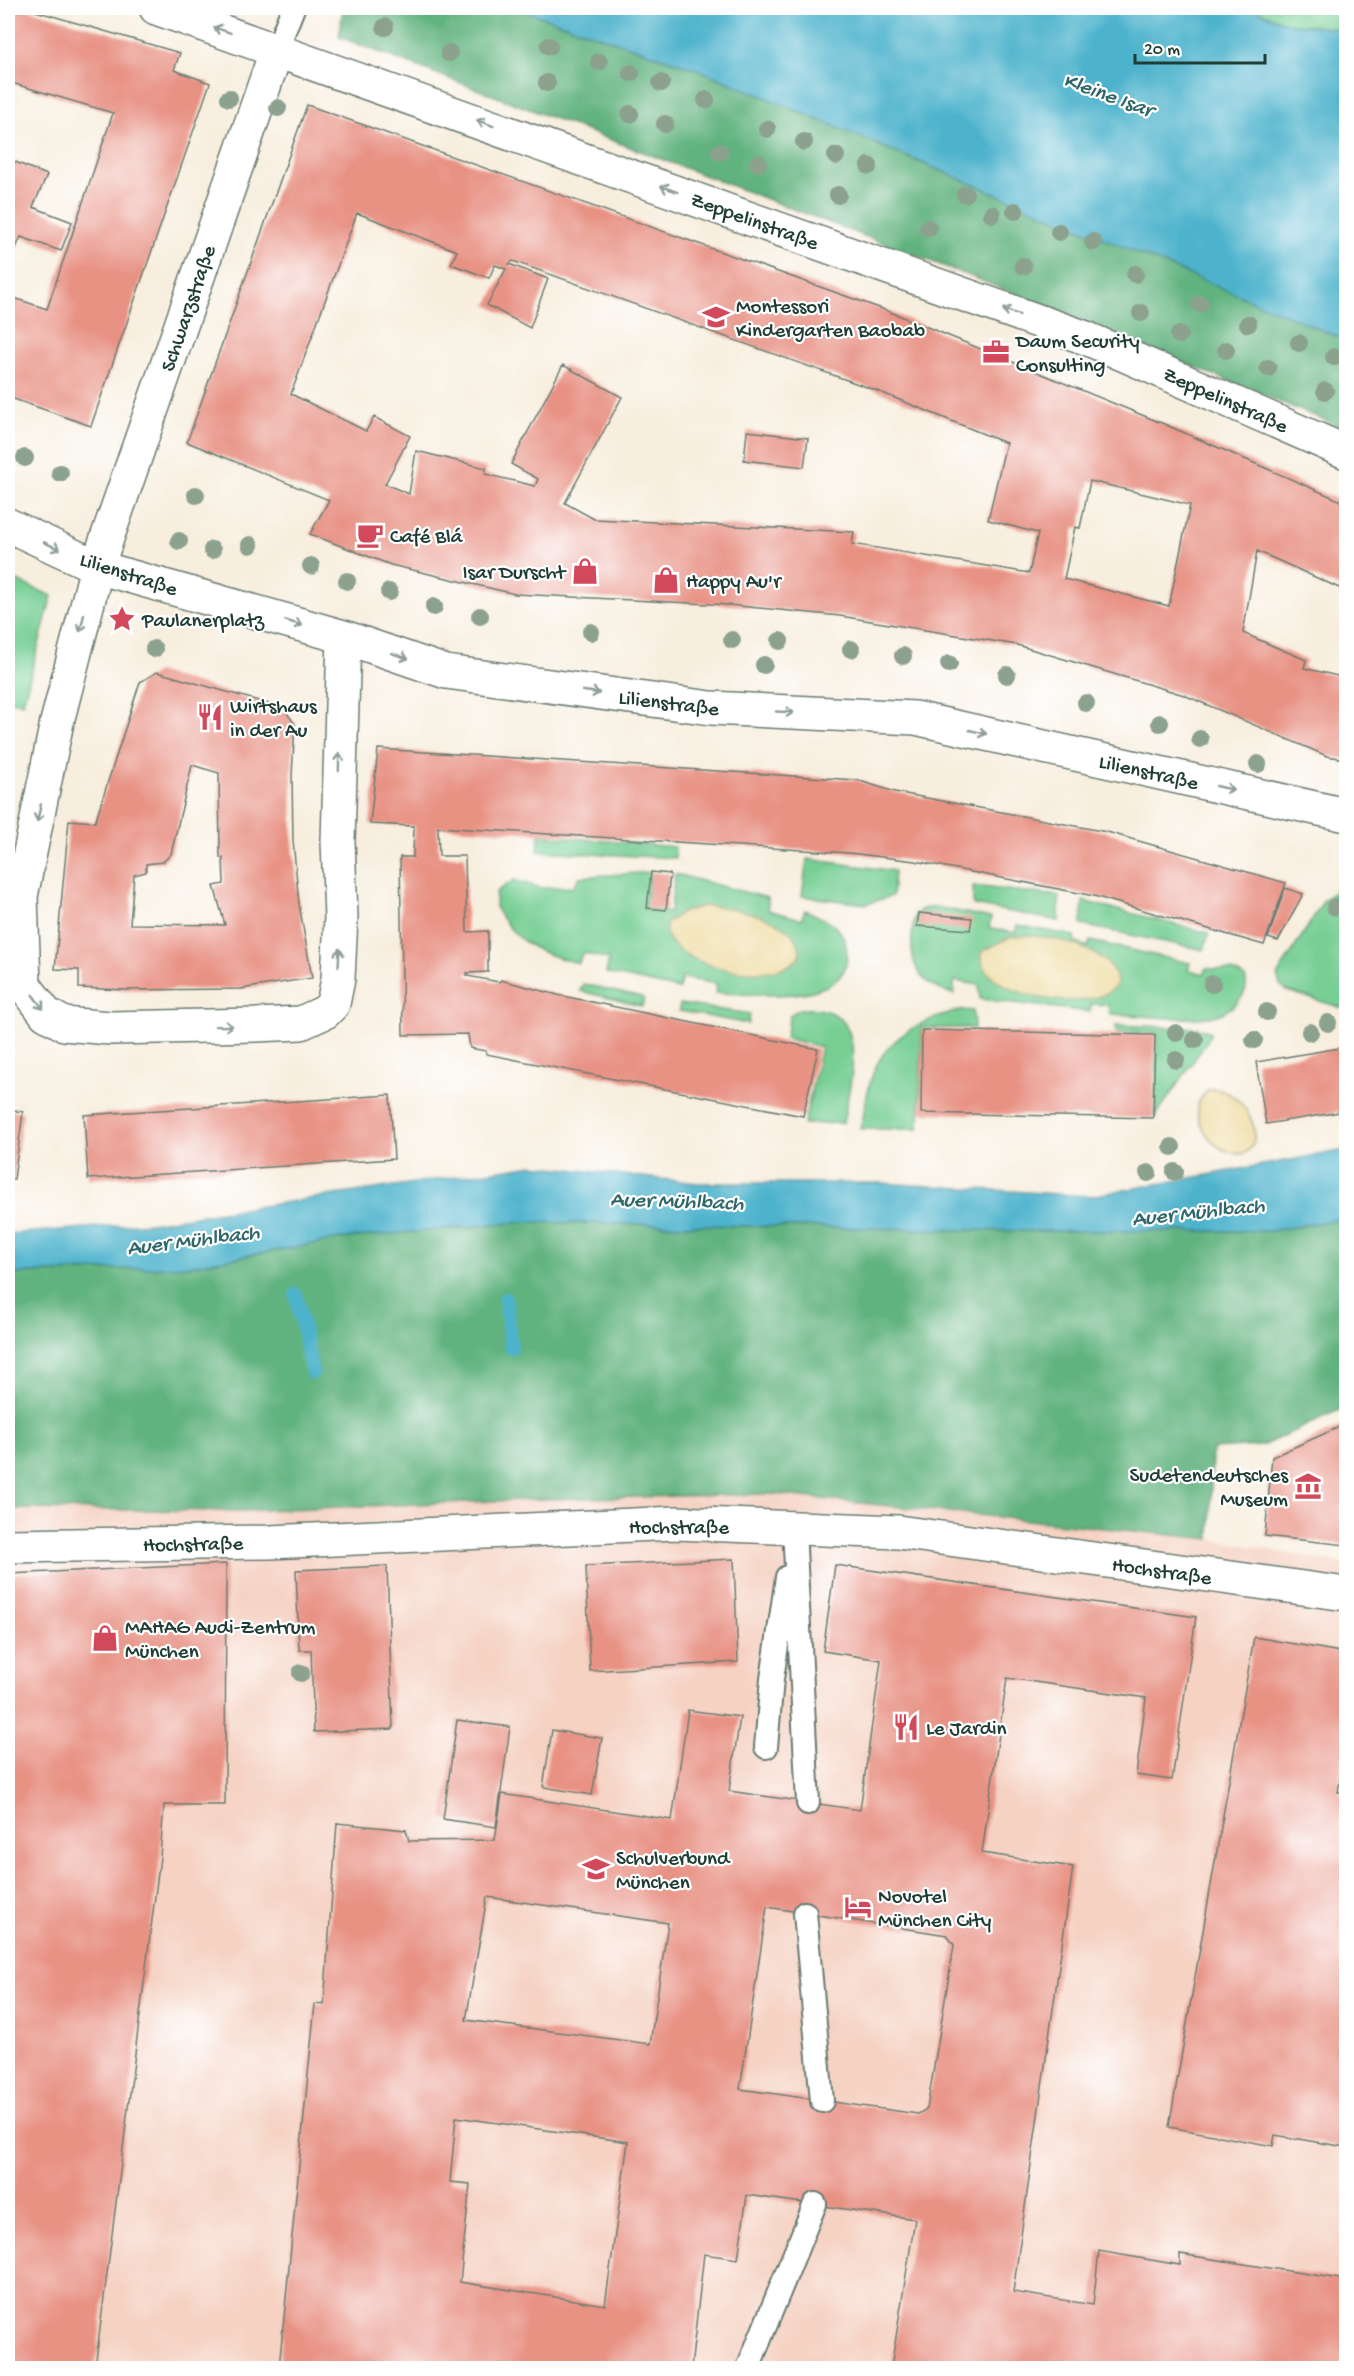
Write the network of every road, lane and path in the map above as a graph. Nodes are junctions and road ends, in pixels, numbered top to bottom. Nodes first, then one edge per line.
1 (156, 8) edge
2 (293, 8) edge
3 (277, 49) junction
4 (1347, 452) edge
5 (8, 525) edge
6 (97, 567) junction
7 (344, 637) junction
8 (1347, 815) edge
9 (794, 1528) junction
10 (8, 1546) edge
11 (1347, 1594) edge
12 (766, 1747) dead end
13 (808, 1803) dead end
14 (806, 1913) dead end
15 (822, 2101) dead end
16 (815, 2204) dead end
17 (748, 2368) edge

3 -> 1 street, Zeppelinstraße
2 - 3 lane
4 -> 3 street, Zeppelinstraße
3 - 6 street, Schwarzstraße
5 -> 6 street, Lilienstraße
6 -> 7 street, Lilienstraße
6 -> 7 street
7 -> 8 street, Lilienstraße
9 - 10 street, Hochstraße
9 - 11 street, Hochstraße
9 - 12 lane
9 - 13 lane
14 - 15 lane
16 - 17 lane

